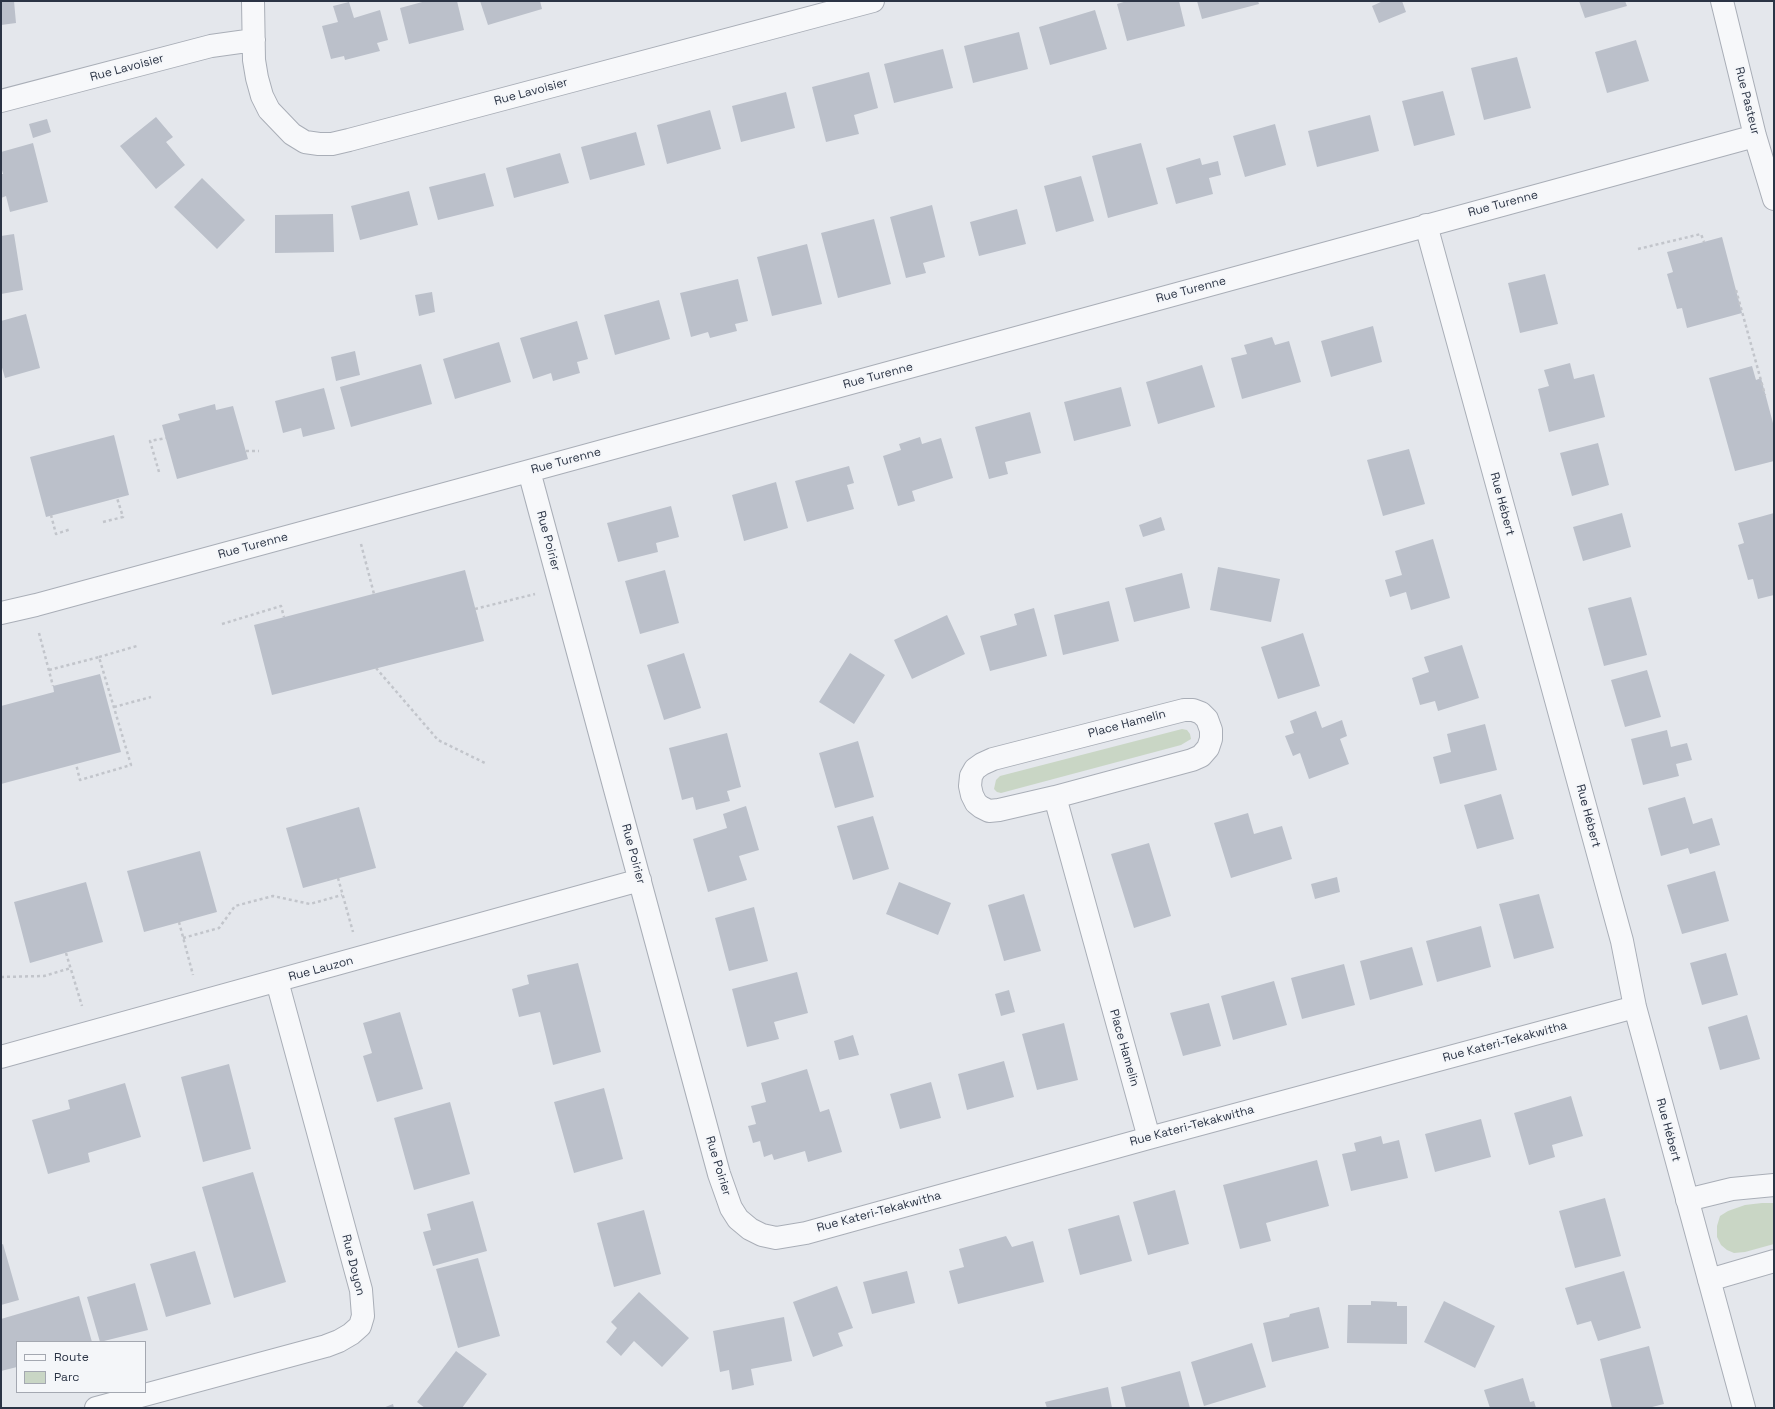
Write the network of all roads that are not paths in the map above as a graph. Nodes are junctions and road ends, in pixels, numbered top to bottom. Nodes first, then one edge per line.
1 (253, 1) edge
2 (872, 1) edge
3 (1722, 1) edge
4 (254, 40) junction
5 (1, 101) edge
6 (1755, 136) junction
7 (1774, 199) edge
8 (1426, 225) junction
9 (529, 472) junction
10 (1, 613) edge
11 (1055, 797) junction
12 (640, 880) junction
13 (277, 981) junction
14 (1635, 1007) junction
15 (1, 1057) edge
16 (1149, 1138) junction
17 (1774, 1185) edge
18 (1687, 1200) junction
19 (750, 1229) joint
20 (1774, 1262) edge
21 (1709, 1280) junction
22 (153, 1400) edge
23 (96, 1408) edge
24 (1744, 1408) edge

1 - 4 street, Rue Lavoisier
2 - 4 street, Rue Lavoisier
3 - 6 street, Rue Pasteur
4 - 5 street, Rue Lavoisier
6 - 7 street, Rue Pasteur
6 - 8 street, Rue Turenne
8 - 9 street, Rue Turenne
8 - 14 street, Rue Hébert
9 - 10 street, Rue Turenne
9 - 12 street, Rue Poirier
11 - 11 street, Place Hamelin
11 - 16 street, Place Hamelin
12 - 13 street, Rue Lauzon
12 - 19 street, Rue Poirier
13 - 15 street, Rue Lauzon
13 - 22 street, Rue Doyon
14 - 16 street, Rue Kateri-Tekakwitha
14 - 18 street, Rue Hébert
16 - 19 street, Rue Kateri-Tekakwitha
17 - 18 street
18 - 21 street, Rue Hébert
20 - 21 street
21 - 24 street, Rue Hébert
22 - 23 street, Rue Doyon

